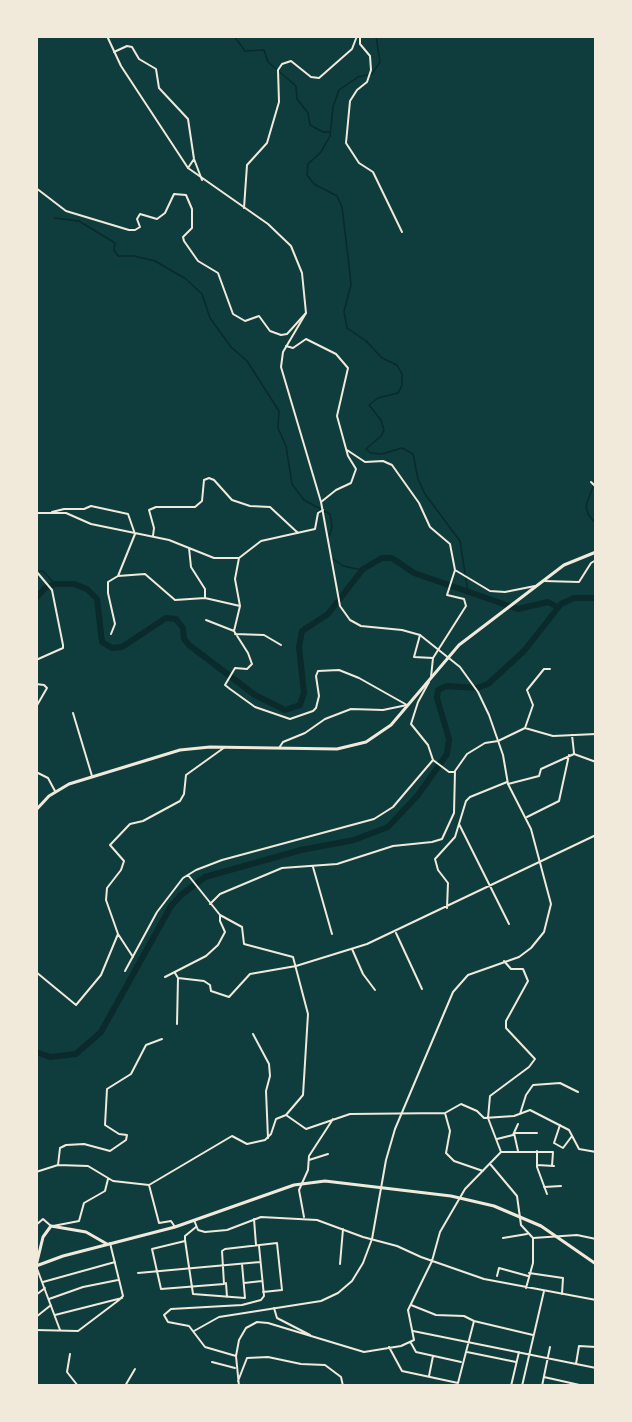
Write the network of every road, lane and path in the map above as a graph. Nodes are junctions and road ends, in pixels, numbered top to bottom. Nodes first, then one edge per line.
1 (107, 36) edge
2 (359, 36) edge
3 (114, 52) junction
4 (194, 159) junction
5 (188, 168) junction
6 (202, 180) junction
7 (36, 188) edge
8 (244, 208) junction
9 (402, 232) dead end
10 (306, 313) junction
11 (286, 346) junction
12 (347, 450) junction
13 (591, 482) dead end
14 (596, 487) edge
15 (321, 502) junction
16 (323, 510) junction
17 (36, 513) edge
18 (49, 513) junction
19 (135, 534) junction
20 (298, 534) junction
21 (153, 536) junction
22 (189, 547) junction
23 (596, 552) edge
24 (239, 558) junction
25 (596, 560) edge
26 (455, 570) junction
27 (36, 571) edge
28 (118, 576) junction
29 (540, 581) junction
30 (535, 586) junction
31 (205, 598) junction
32 (240, 606) junction
33 (206, 620) dead end
34 (234, 633) junction
35 (111, 634) dead end
36 (420, 635) junction
37 (281, 645) dead end
38 (439, 649) junction
39 (447, 655) junction
40 (433, 658) junction
41 (36, 660) edge
42 (550, 669) dead end
43 (431, 674) junction
44 (36, 684) edge
45 (407, 705) junction
46 (36, 707) edge
47 (73, 713) dead end
48 (525, 728) junction
49 (572, 735) junction
50 (596, 735) edge
51 (498, 741) junction
52 (225, 747) junction
53 (279, 749) junction
54 (574, 754) junction
55 (569, 755) junction
56 (435, 761) junction
57 (596, 762) edge
58 (455, 771) junction
59 (36, 772) edge
60 (92, 776) junction
61 (508, 783) junction
62 (55, 791) junction
63 (36, 810) edge
64 (527, 817) junction
65 (459, 824) junction
66 (596, 835) edge
67 (540, 862) junction
68 (313, 867) junction
69 (188, 875) junction
70 (490, 888) junction
71 (210, 904) junction
72 (447, 908) junction
73 (220, 915) junction
74 (509, 924) dead end
75 (396, 933) junction
76 (118, 934) junction
77 (332, 934) dead end
78 (352, 949) junction
79 (133, 957) junction
80 (504, 961) junction
81 (296, 966) junction
82 (125, 971) dead end
83 (36, 972) edge
84 (175, 973) junction
85 (165, 977) dead end
86 (178, 978) junction
87 (422, 989) dead end
88 (375, 990) dead end
89 (177, 1024) dead end
90 (253, 1034) dead end
91 (162, 1039) dead end
92 (578, 1092) dead end
93 (445, 1113) junction
94 (401, 1114) junction
95 (520, 1114) junction
96 (286, 1115) junction
97 (488, 1118) junction
98 (333, 1119) junction
99 (518, 1124) dead end
100 (560, 1125) junction
101 (514, 1133) junction
102 (537, 1133) dead end
103 (572, 1136) junction
104 (268, 1138) junction
105 (496, 1139) junction
106 (518, 1151) junction
107 (537, 1151) junction
108 (501, 1152) junction
109 (596, 1152) edge
110 (328, 1154) dead end
111 (309, 1160) junction
112 (58, 1165) junction
113 (491, 1165) junction
114 (537, 1165) junction
115 (483, 1171) junction
116 (36, 1172) edge
117 (108, 1179) junction
118 (304, 1183) junction
119 (149, 1185) junction
120 (561, 1186) dead end
121 (544, 1187) junction
122 (381, 1188) junction
123 (547, 1194) dead end
124 (460, 1198) junction
125 (520, 1216) junction
126 (304, 1218) junction
127 (254, 1219) junction
128 (194, 1220) junction
129 (36, 1225) edge
130 (52, 1226) junction
131 (175, 1227) junction
132 (196, 1227) junction
133 (344, 1229) junction
134 (527, 1234) junction
135 (558, 1237) junction
136 (503, 1238) dead end
137 (533, 1238) junction
138 (372, 1239) junction
139 (596, 1239) edge
140 (185, 1241) junction
141 (108, 1243) junction
142 (257, 1245) junction
143 (432, 1261) junction
144 (115, 1262) junction
145 (260, 1262) junction
146 (242, 1264) junction
147 (340, 1264) dead end
148 (596, 1264) edge
149 (36, 1266) edge
150 (224, 1266) junction
151 (190, 1269) junction
152 (37, 1272) edge
153 (157, 1272) junction
154 (138, 1273) dead end
155 (528, 1275) junction
156 (497, 1276) dead end
157 (119, 1280) junction
158 (262, 1281) junction
159 (43, 1282) junction
160 (225, 1283) junction
161 (244, 1283) junction
162 (45, 1288) junction
163 (192, 1288) junction
164 (526, 1288) junction
165 (544, 1291) junction
166 (263, 1292) junction
167 (562, 1294) junction
168 (36, 1295) edge
169 (122, 1298) junction
170 (227, 1298) junction
171 (49, 1299) junction
172 (596, 1300) edge
173 (51, 1305) junction
174 (411, 1305) junction
175 (274, 1308) junction
176 (55, 1315) junction
177 (36, 1317) edge
178 (474, 1321) junction
179 (36, 1330) edge
180 (60, 1330) junction
181 (194, 1331) junction
182 (413, 1331) junction
183 (533, 1335) junction
184 (310, 1336) junction
185 (411, 1343) junction
186 (470, 1343) junction
187 (389, 1347) junction
188 (550, 1347) dead end
189 (596, 1347) edge
190 (467, 1352) junction
191 (519, 1352) junction
192 (530, 1353) junction
193 (70, 1354) dead end
194 (236, 1356) junction
195 (434, 1356) junction
196 (548, 1358) junction
197 (212, 1362) dead end
198 (462, 1362) junction
199 (516, 1362) junction
200 (576, 1364) junction
201 (237, 1368) junction
202 (596, 1368) edge
203 (135, 1369) dead end
204 (429, 1376) junction
205 (544, 1377) junction
206 (238, 1381) junction
207 (563, 1384) edge
208 (78, 1386) edge
209 (125, 1386) edge
210 (239, 1386) edge
211 (343, 1386) edge
212 (511, 1386) edge
213 (522, 1386) edge
214 (542, 1386) edge
215 (583, 1386) edge

1 - 3 street
2 - 8 street
2 - 9 street
3 - 4 street
3 - 5 street
4 - 5 street
4 - 6 street
5 - 6 street
6 - 8 street
7 - 10 street
8 - 10 street
10 - 11 street
11 - 12 street
11 - 15 street
12 - 15 street
12 - 26 street
13 - 14 street
15 - 16 street
16 - 20 street
16 - 36 street
17 - 18 street
18 - 19 street
18 - 19 street
19 - 21 street
19 - 28 street
20 - 21 street
20 - 24 street
21 - 22 street
22 - 24 street
22 - 31 street
23 - 29 main road
24 - 32 street
25 - 29 street
26 - 30 street
26 - 38 street
27 - 41 street
28 - 31 street
28 - 35 street
29 - 30 main road
30 - 39 main road
31 - 32 street
32 - 34 street
33 - 34 street
34 - 37 street
34 - 45 street
36 - 38 street
36 - 40 street
38 - 39 street
38 - 40 street
39 - 43 main road
39 - 51 street
40 - 43 street
42 - 48 street
43 - 45 main road
43 - 56 street
44 - 46 street
45 - 53 street
45 - 53 main road
47 - 60 street
48 - 49 street
48 - 51 street
49 - 50 street
49 - 54 street
51 - 58 street
51 - 61 street
52 - 53 main road
52 - 60 main road
52 - 76 street
54 - 55 street
54 - 57 street
55 - 61 street
55 - 64 street
56 - 58 street
56 - 69 street
58 - 68 street
59 - 62 street
60 - 62 main road
61 - 64 street
61 - 65 street
62 - 63 main road
64 - 67 street
65 - 70 street
65 - 72 street
66 - 67 street
67 - 70 street
67 - 80 street
68 - 71 street
68 - 77 street
69 - 71 street
69 - 79 street
70 - 72 street
70 - 74 street
71 - 73 street
72 - 75 street
73 - 81 street
73 - 84 street
75 - 78 street
75 - 87 street
76 - 79 street
76 - 83 street
78 - 81 street
78 - 88 street
79 - 82 street
80 - 94 street
80 - 97 street
81 - 86 street
81 - 96 street
84 - 85 street
84 - 86 street
86 - 89 street
90 - 104 street
91 - 112 street
92 - 95 street
93 - 94 street
93 - 97 street
93 - 115 street
94 - 98 street
94 - 122 street
95 - 97 street
95 - 100 street
96 - 98 street
96 - 104 street
97 - 105 street
98 - 111 street
99 - 101 street
100 - 103 street
100 - 103 street
101 - 102 street
101 - 105 street
101 - 106 street
103 - 109 street
104 - 119 street
105 - 108 street
106 - 107 street
106 - 108 street
107 - 114 street
107 - 114 street
108 - 113 street
110 - 111 street
111 - 118 street
112 - 116 street
112 - 117 street
113 - 115 street
113 - 125 street
114 - 121 street
115 - 124 street
117 - 119 street
117 - 130 street
118 - 122 main road
118 - 126 street
118 - 128 main road
119 - 131 street
120 - 121 street
121 - 123 street
122 - 124 main road
122 - 138 street
124 - 125 main road
124 - 143 street
125 - 134 street
125 - 135 main road
126 - 127 street
126 - 133 street
127 - 132 street
127 - 142 street
128 - 131 main road
128 - 132 street
129 - 130 street
130 - 141 main road
130 - 149 main road
131 - 141 main road
132 - 140 street
133 - 138 street
133 - 147 street
134 - 136 street
134 - 137 street
135 - 137 street
135 - 139 street
135 - 148 main road
137 - 155 street
138 - 143 street
138 - 175 street
140 - 151 street
140 - 153 street
141 - 144 street
141 - 149 main road
142 - 145 street
142 - 150 street
142 - 166 street
143 - 164 street
143 - 174 street
144 - 157 street
144 - 159 street
145 - 146 street
145 - 158 street
146 - 150 street
146 - 161 street
149 - 152 street
150 - 151 street
150 - 160 street
151 - 153 street
151 - 163 street
152 - 159 street
153 - 154 street
153 - 163 street
155 - 156 street
155 - 164 street
155 - 167 street
157 - 169 street
157 - 171 street
158 - 161 street
158 - 166 street
159 - 162 street
160 - 163 street
160 - 170 street
161 - 170 street
162 - 168 street
162 - 171 street
163 - 170 street
164 - 165 street
165 - 167 street
165 - 183 street
166 - 181 street
167 - 172 street
169 - 176 street
169 - 180 street
171 - 173 street
173 - 176 street
173 - 177 street
174 - 178 street
174 - 182 street
175 - 181 street
175 - 184 street
176 - 180 street
178 - 183 street
178 - 186 street
179 - 180 street
181 - 194 street
182 - 185 street
182 - 186 street
183 - 192 street
184 - 187 street
184 - 194 street
185 - 187 street
185 - 195 street
186 - 190 street
186 - 191 street
187 - 204 street
188 - 196 street
189 - 200 street
190 - 198 street
190 - 199 street
191 - 192 street
191 - 199 street
192 - 196 street
192 - 213 street
193 - 208 street
194 - 201 street
195 - 198 street
195 - 204 street
196 - 200 street
196 - 205 street
197 - 201 street
198 - 204 street
199 - 212 street
200 - 202 street
201 - 206 street
203 - 209 street
205 - 207 street
205 - 214 street
206 - 210 street
206 - 211 street
207 - 215 street

